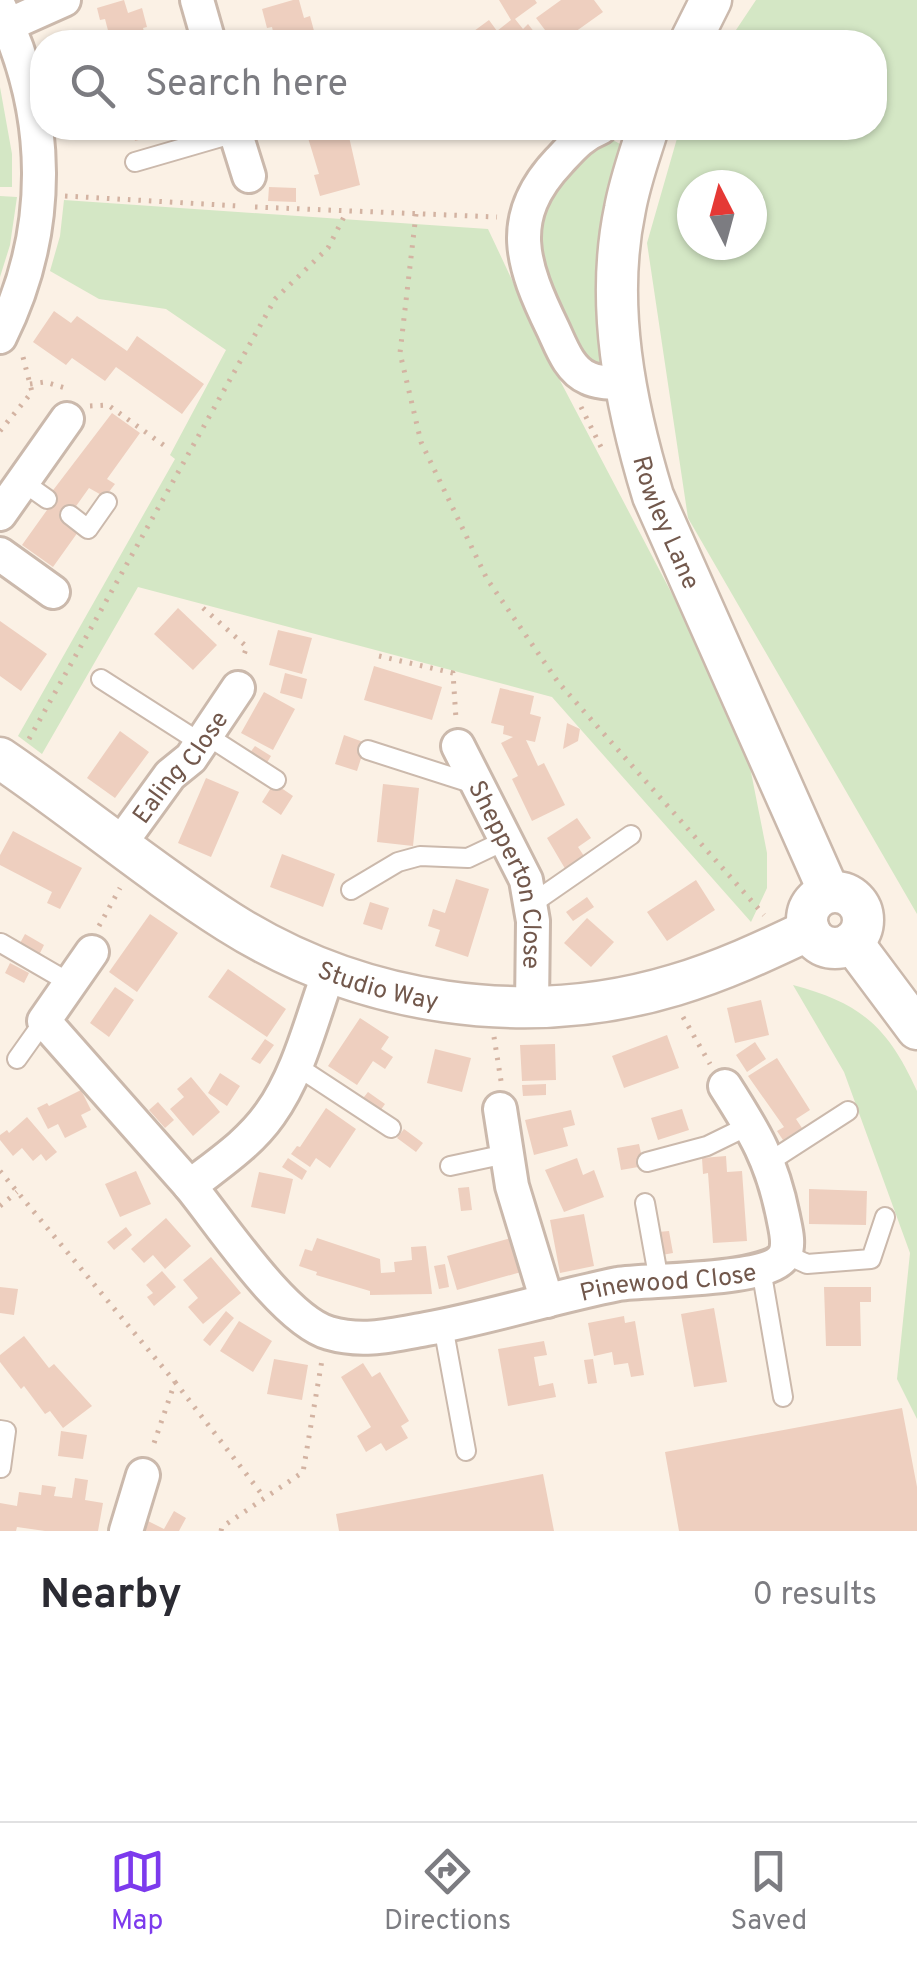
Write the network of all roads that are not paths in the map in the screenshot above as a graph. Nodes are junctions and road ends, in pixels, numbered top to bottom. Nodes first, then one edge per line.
1 (64, 0) edge
2 (197, 0) edge
3 (711, 0) edge
4 (4, 16) edge
5 (206, 30) edge
6 (696, 30) edge
7 (30, 90) edge
8 (38, 140) edge
9 (204, 140) edge
10 (238, 140) edge
11 (578, 140) edge
12 (645, 140) edge
13 (135, 162) dead end
14 (249, 176) dead end
15 (6, 324) edge
16 (626, 384) junction
17 (77, 407) road end
18 (107, 502) dead end
19 (0, 514) edge
20 (70, 516) dead end
21 (0, 555) edge
22 (53, 592) dead end
23 (100, 678) dead end
24 (238, 688) road end
25 (204, 739) junction
26 (458, 746) road end
27 (368, 750) dead end
28 (7, 763) edge
29 (276, 780) dead end
30 (478, 785) junction
31 (631, 835) dead end
32 (506, 840) junction
33 (129, 851) junction
34 (351, 890) dead end
35 (828, 892) junction
36 (530, 905) junction
37 (795, 937) junction
38 (852, 942) junction
39 (1, 943) edge
40 (92, 952) road end
41 (329, 972) junction
42 (70, 983) junction
43 (513, 1007) junction
44 (44, 1020) junction
45 (917, 1029) edge
46 (18, 1059) dead end
47 (296, 1065) junction
48 (725, 1086) road end
49 (500, 1109) road end
50 (848, 1112) dead end
51 (750, 1125) junction
52 (391, 1128) dead end
53 (506, 1154) junction
54 (647, 1162) dead end
55 (769, 1162) junction
56 (450, 1166) dead end
57 (190, 1186) junction
58 (646, 1203) dead end
59 (885, 1217) dead end
60 (773, 1261) junction
61 (660, 1281) junction
62 (548, 1301) junction
63 (443, 1326) junction
64 (783, 1396) dead end
65 (0, 1430) edge
66 (466, 1451) dead end
67 (0, 1468) edge
68 (143, 1475) road end
69 (126, 1531) edge

1 - 4 street
2 - 5 street
3 - 6 street
4 - 7 street
8 - 15 street
9 - 13 lane
10 - 14 street
11 - 16 street
12 - 16 street, Rowley Lane
16 - 35 street, Rowley Lane
17 - 19 street
18 - 20 lane
21 - 22 street
23 - 25 lane
24 - 25 street, Ealing Close
25 - 29 lane
25 - 33 street, Ealing Close
26 - 30 street, Shepperton Close
27 - 30 lane
28 - 33 street, Studio Way
30 - 32 street, Shepperton Close
31 - 36 lane
32 - 34 lane
32 - 36 street, Shepperton Close
33 - 41 street, Studio Way
35 - 37 street
35 - 38 street
36 - 43 street, Shepperton Close
37 - 38 street
37 - 43 street, Studio Way
38 - 45 street
39 - 42 lane
40 - 42 street
41 - 43 street, Studio Way
41 - 47 street
42 - 44 street
44 - 46 lane
44 - 57 street, Pinewood Close
47 - 52 lane
47 - 57 street
48 - 51 street, Pinewood Close
49 - 53 street, Pinewood Close
50 - 55 lane
51 - 54 lane
51 - 55 street, Pinewood Close
53 - 56 lane
53 - 62 street, Pinewood Close
55 - 60 street, Pinewood Close
57 - 63 street, Pinewood Close
58 - 61 lane
59 - 60 lane
60 - 61 street, Pinewood Close
60 - 64 lane
61 - 62 street, Pinewood Close
62 - 63 street, Pinewood Close
63 - 66 lane
65 - 67 lane
68 - 69 street

